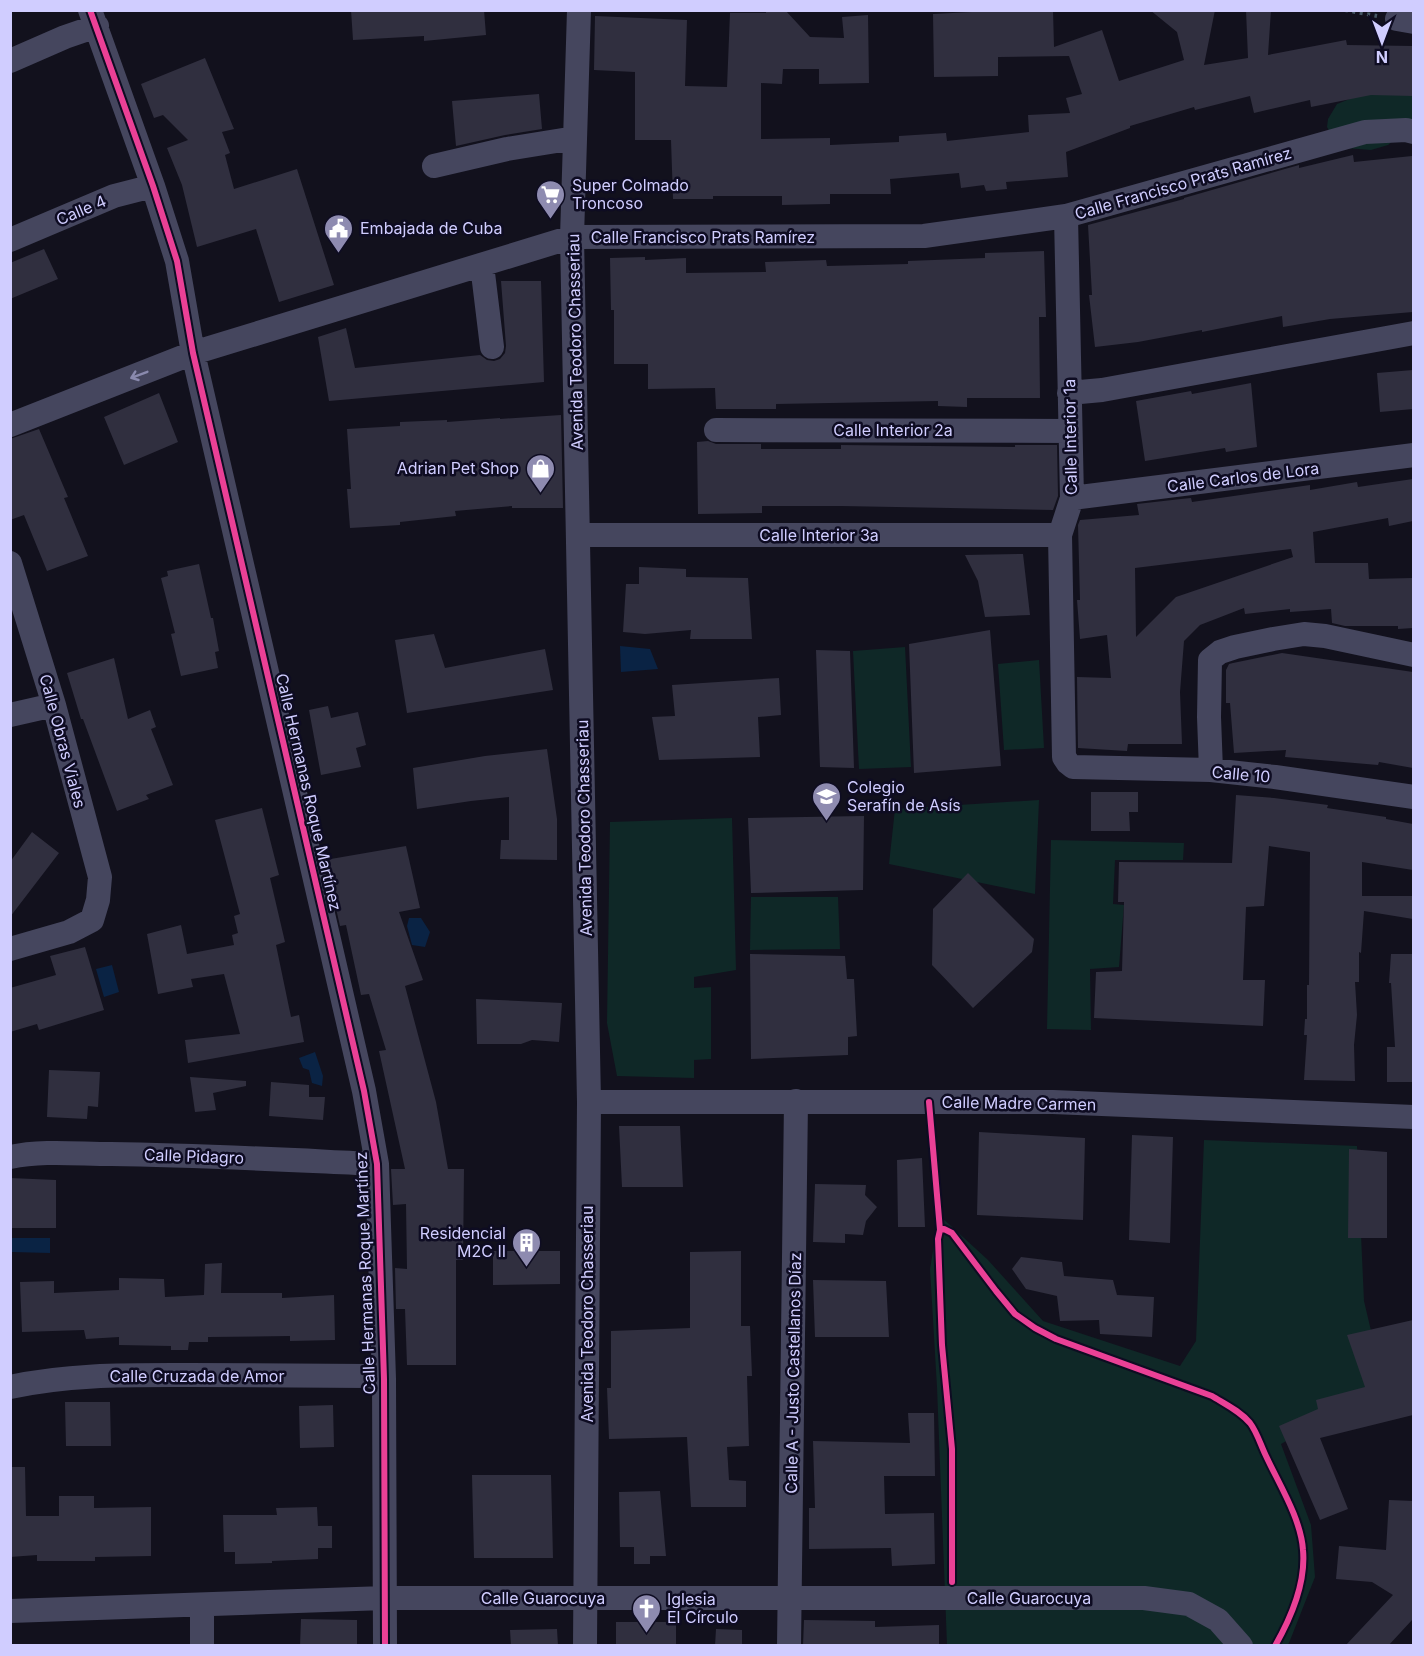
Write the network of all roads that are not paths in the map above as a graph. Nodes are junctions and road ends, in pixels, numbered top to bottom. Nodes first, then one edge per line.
1 (579, 10) edge
2 (94, 18) edge
3 (10, 61) edge
4 (1413, 132) edge
5 (575, 138) junction
6 (434, 166) dead end
7 (153, 186) junction
8 (1066, 216) junction
9 (572, 237) junction
10 (10, 240) edge
11 (482, 265) junction
12 (1413, 333) edge
13 (492, 347) dead end
14 (193, 354) junction
15 (1070, 393) junction
16 (10, 425) edge
17 (716, 430) dead end
18 (1070, 431) junction
19 (1413, 455) edge
20 (1072, 498) junction
21 (579, 535) junction
22 (1060, 535) junction
23 (10, 563) edge
24 (1413, 655) edge
25 (54, 705) junction
26 (10, 715) edge
27 (1068, 764) joint
28 (1211, 770) junction
29 (1413, 797) edge
30 (10, 949) edge
31 (796, 1101) junction
32 (589, 1102) junction
33 (1413, 1117) edge
34 (10, 1157) edge
35 (378, 1164) junction
36 (384, 1379) junction
37 (10, 1387) edge
38 (385, 1598) junction
39 (585, 1598) junction
40 (790, 1598) junction
41 (202, 1605) junction
42 (10, 1611) edge
43 (202, 1646) edge
44 (385, 1646) edge
45 (585, 1646) edge
46 (789, 1646) edge
47 (1241, 1646) edge

1 - 5 street, Avenida Teodoro Chasseriau
2 - 3 street
2 - 7 street, Calle Hermanas Roque Martínez
4 - 8 street, Calle Francisco Prats Ramírez
5 - 6 street
5 - 9 street, Avenida Teodoro Chasseriau
7 - 10 street, Calle 4
7 - 14 street, Calle Hermanas Roque Martínez
8 - 9 street, Calle Francisco Prats Ramírez
8 - 15 street, Calle Interior 1a
9 - 11 street, Calle Francisco Prats Ramírez
9 - 21 street, Avenida Teodoro Chasseriau
11 - 13 street
11 - 14 street, Calle Francisco Prats Ramírez
12 - 15 street
14 -> 16 street, Calle Francisco Prats Ramírez
14 - 35 street, Calle Hermanas Roque Martínez
15 - 18 street, Calle Interior 1a
17 - 18 street, Calle Interior 2a
18 - 20 street, Calle Interior 1a
19 - 20 street, Calle Carlos de Lora
20 - 22 street, Calle Interior 1a
21 - 22 street, Calle Interior 3a
21 - 32 street, Avenida Teodoro Chasseriau
22 - 27 street, Calle Interior 1a
23 - 25 street, Calle Obras Viales
24 - 28 street
25 - 26 street
25 - 30 street, Calle Obras Viales
27 - 28 street, Calle 10
28 - 29 street, Calle 10
31 - 32 street, Calle Madre Carmen
31 - 33 street, Calle Madre Carmen
31 - 40 street, Calle A - Justo Castellanos Díaz
32 - 39 street, Avenida Teodoro Chasseriau
34 - 35 street, Calle Pidagro
35 - 36 street, Calle Hermanas Roque Martínez
36 - 37 street, Calle Cruzada de Amor
36 - 38 street, Calle Hermanas Roque Martínez
38 - 39 street, Calle Guarocuya
38 - 41 street, Calle Guarocuya
38 - 44 street, Calle Hermanas Roque Martínez
39 - 40 street, Calle Guarocuya
39 - 45 street, Avenida Teodoro Chasseriau
40 - 46 street, Calle A - Justo Castellanos Díaz
40 - 47 street, Calle Guarocuya
41 - 42 street, Calle Guarocuya
41 - 43 street

